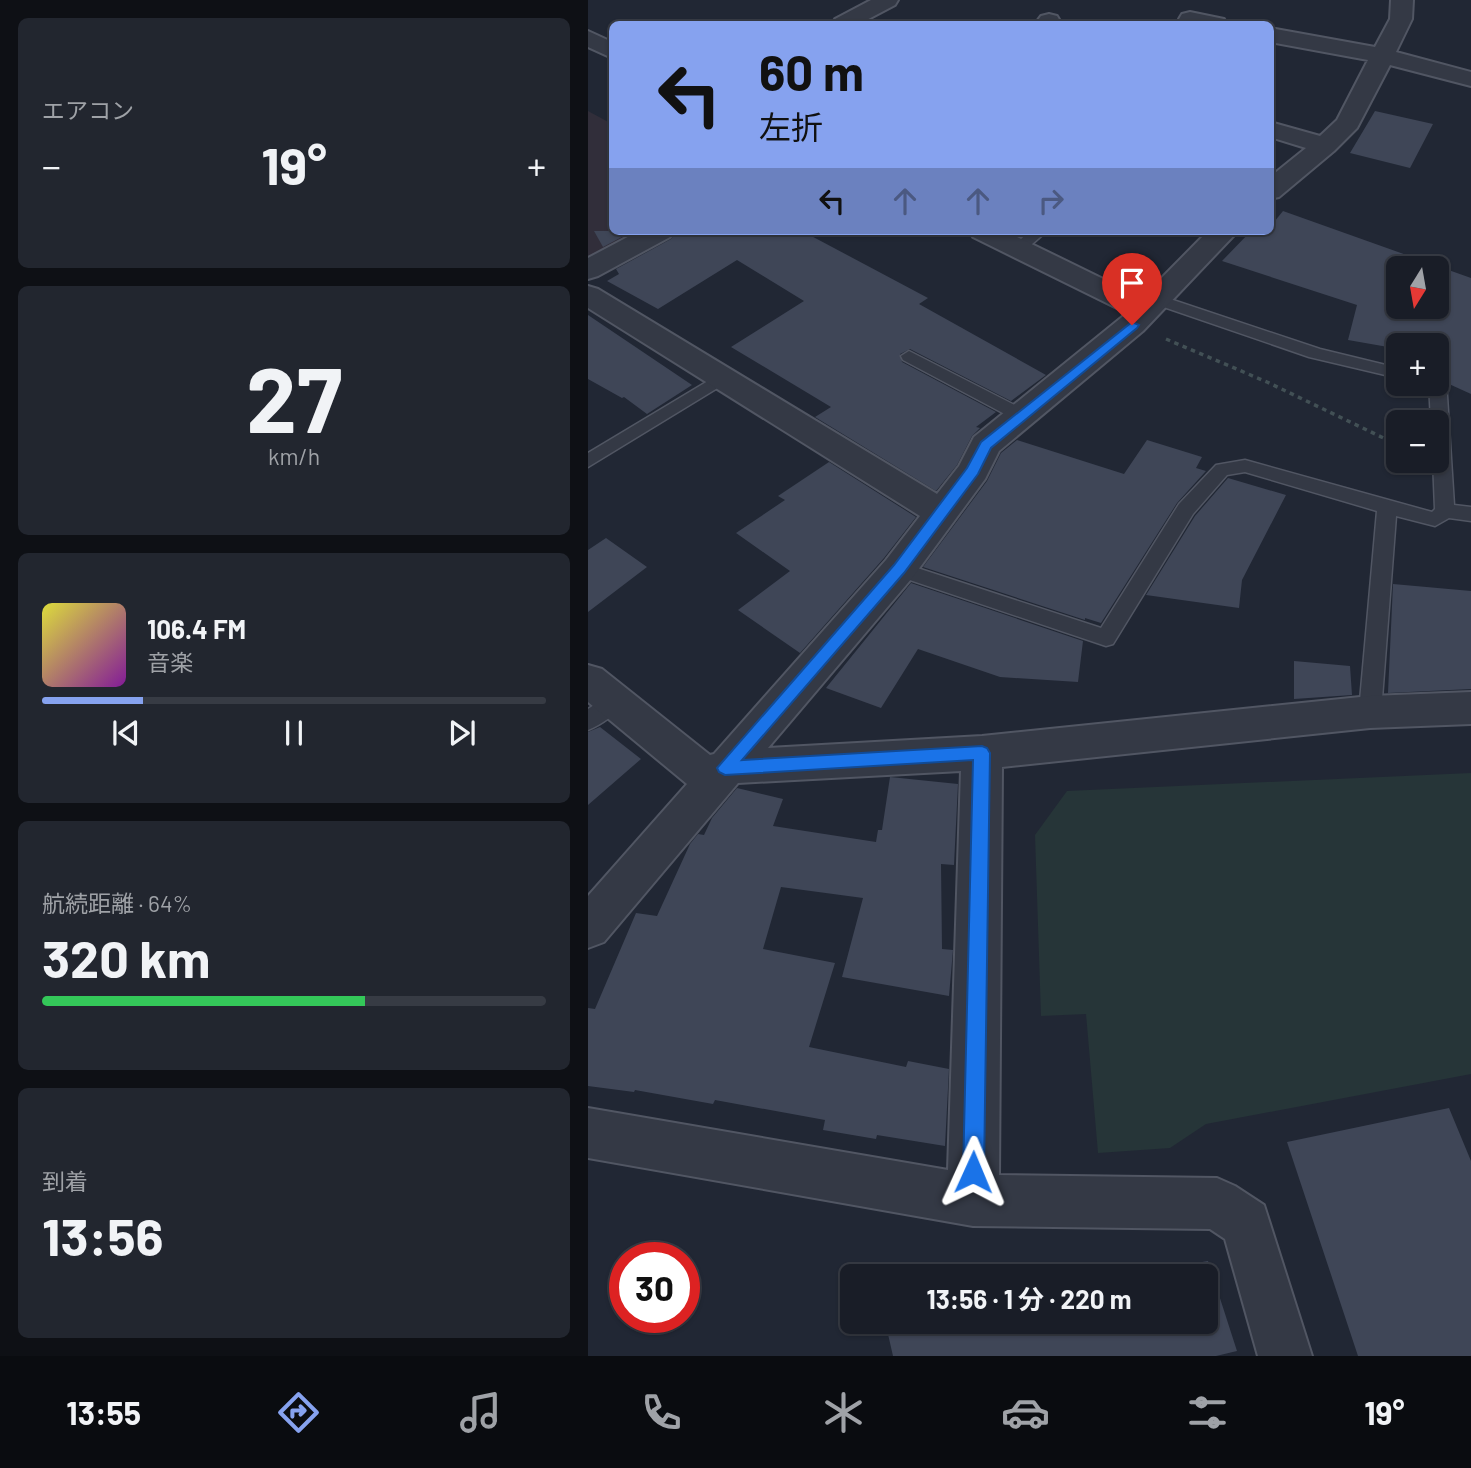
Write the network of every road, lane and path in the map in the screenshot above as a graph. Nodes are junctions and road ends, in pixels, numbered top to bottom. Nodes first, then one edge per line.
1 (887, 0) edge
2 (1402, 0) edge
3 (848, 21) edge
4 (1274, 36) edge
5 (588, 38) edge
6 (1384, 56) junction
7 (608, 63) edge
8 (1471, 79) edge
9 (1274, 130) edge
10 (1325, 146) junction
11 (1274, 188) edge
12 (653, 235) edge
13 (1003, 235) edge
14 (1220, 235) edge
15 (1029, 240) edge
16 (588, 270) edge
17 (588, 295) edge
18 (1146, 312) junction
19 (909, 356) dead end
20 (1386, 370) edge
21 (723, 377) junction
22 (1438, 396) edge
23 (1021, 416) junction
24 (1386, 439) edge
25 (588, 461) edge
26 (1387, 507) junction
27 (1445, 511) junction
28 (942, 513) junction
29 (1471, 514) edge
30 (899, 569) junction
31 (597, 701) edge
32 (1471, 708) edge
33 (1370, 712) junction
34 (982, 753) junction
35 (719, 774) junction
36 (588, 928) edge
37 (588, 1133) edge
38 (973, 1200) junction
39 (1285, 1356) edge

1 - 3 street
2 - 6 street
4 - 6 street
5 - 7 street
6 - 8 street
6 - 10 street
9 - 10 street
10 - 11 street
12 - 16 street
13 - 15 street
14 - 18 street
15 - 18 street
17 - 21 street
18 - 20 lane
18 - 23 street
18 - 24 path
19 - 23 lane
21 - 25 lane
21 - 28 street
22 - 27 lane
23 - 28 street
26 - 27 lane
26 - 30 lane
26 - 33 lane
27 - 29 lane
28 - 30 street
30 - 35 street
31 - 35 street
32 - 33 street
33 - 34 street
34 - 35 street
34 - 38 street
35 - 36 street
37 - 38 street
38 - 39 street

